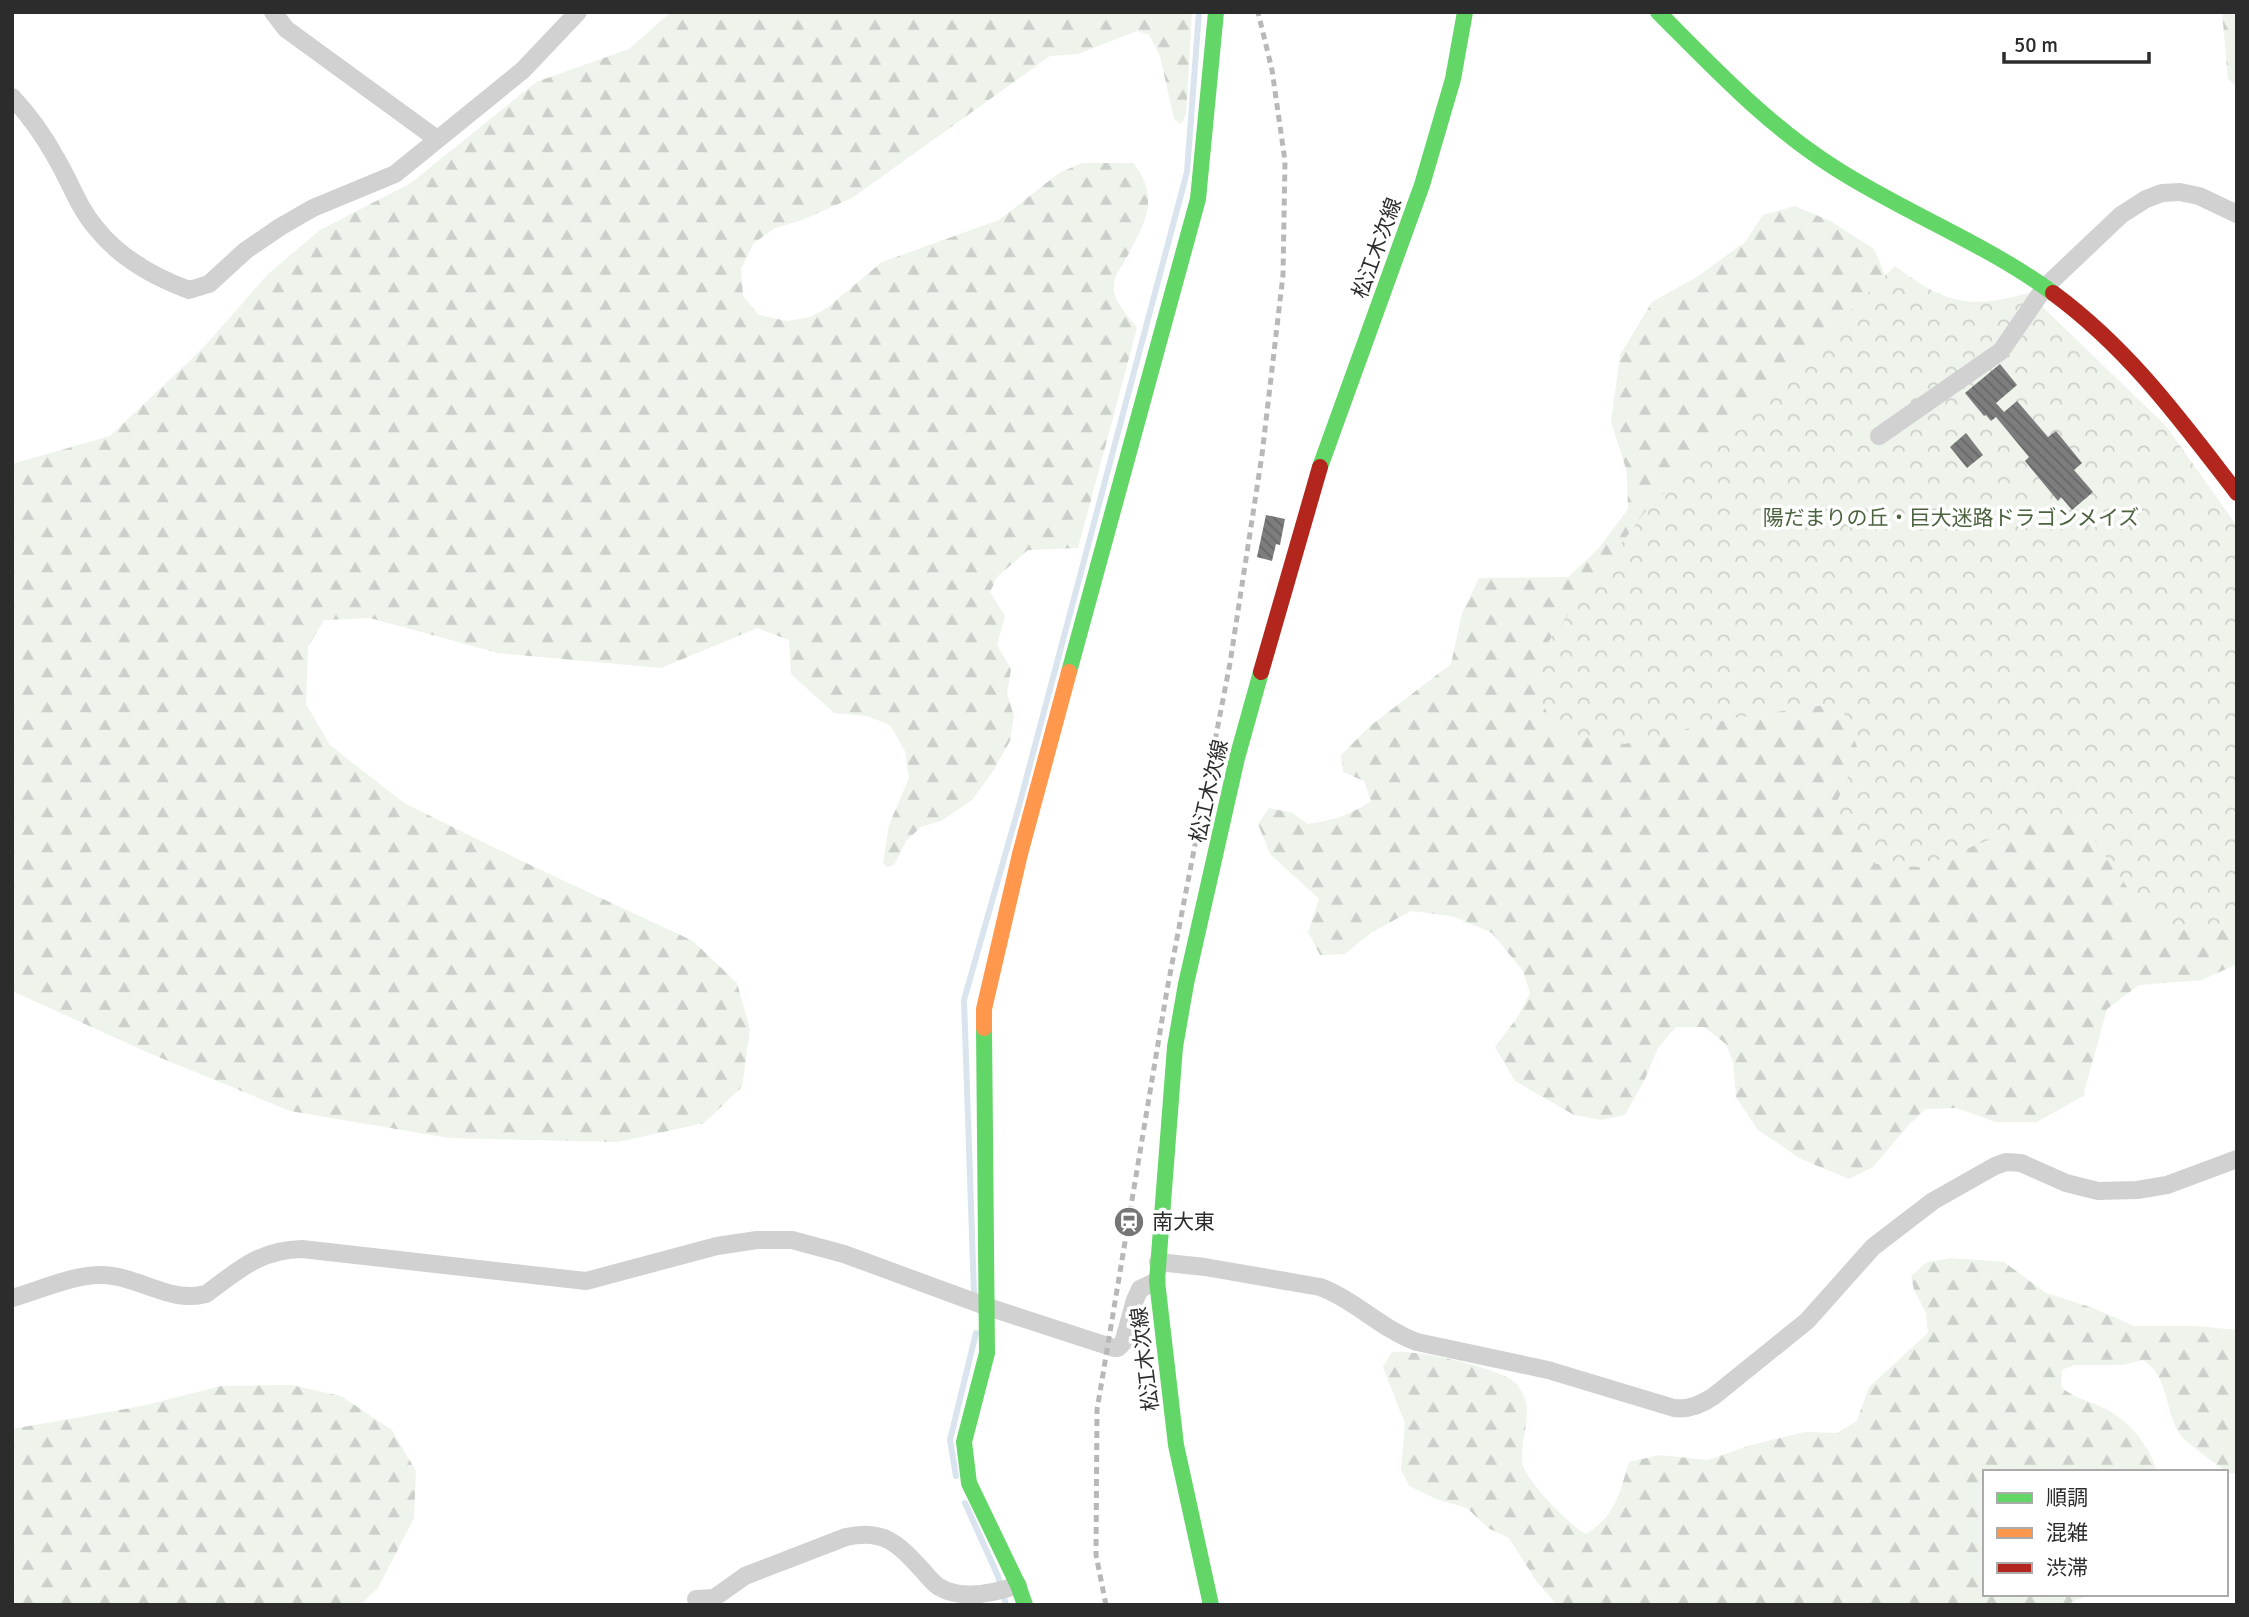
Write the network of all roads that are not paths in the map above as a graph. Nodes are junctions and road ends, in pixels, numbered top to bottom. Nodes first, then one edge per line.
1 (273, 12) edge
2 (578, 12) edge
3 (1216, 12) edge
4 (1465, 12) edge
5 (1658, 12) edge
6 (12, 97) edge
7 (437, 139) junction
8 (2237, 214) edge
9 (2045, 287) junction
10 (1879, 436) dead end
11 (2237, 493) edge
12 (2237, 1159) edge
13 (1158, 1262) junction
14 (1157, 1281) junction
15 (12, 1298) edge
16 (978, 1304) junction
17 (1008, 1588) junction
18 (696, 1599) dead end
19 (1025, 1605) edge
20 (1211, 1605) edge

1 - 7 street
2 - 7 street
3 - 16 street
4 - 13 street, 松江木次線
5 - 9 street
6 - 7 street
8 - 9 street
9 - 10 street
9 - 11 street
12 - 13 street
13 - 14 street, 松江木次線
14 - 16 street
14 - 20 street, 松江木次線
15 - 16 street
16 - 17 street
17 - 18 street
17 - 19 street

